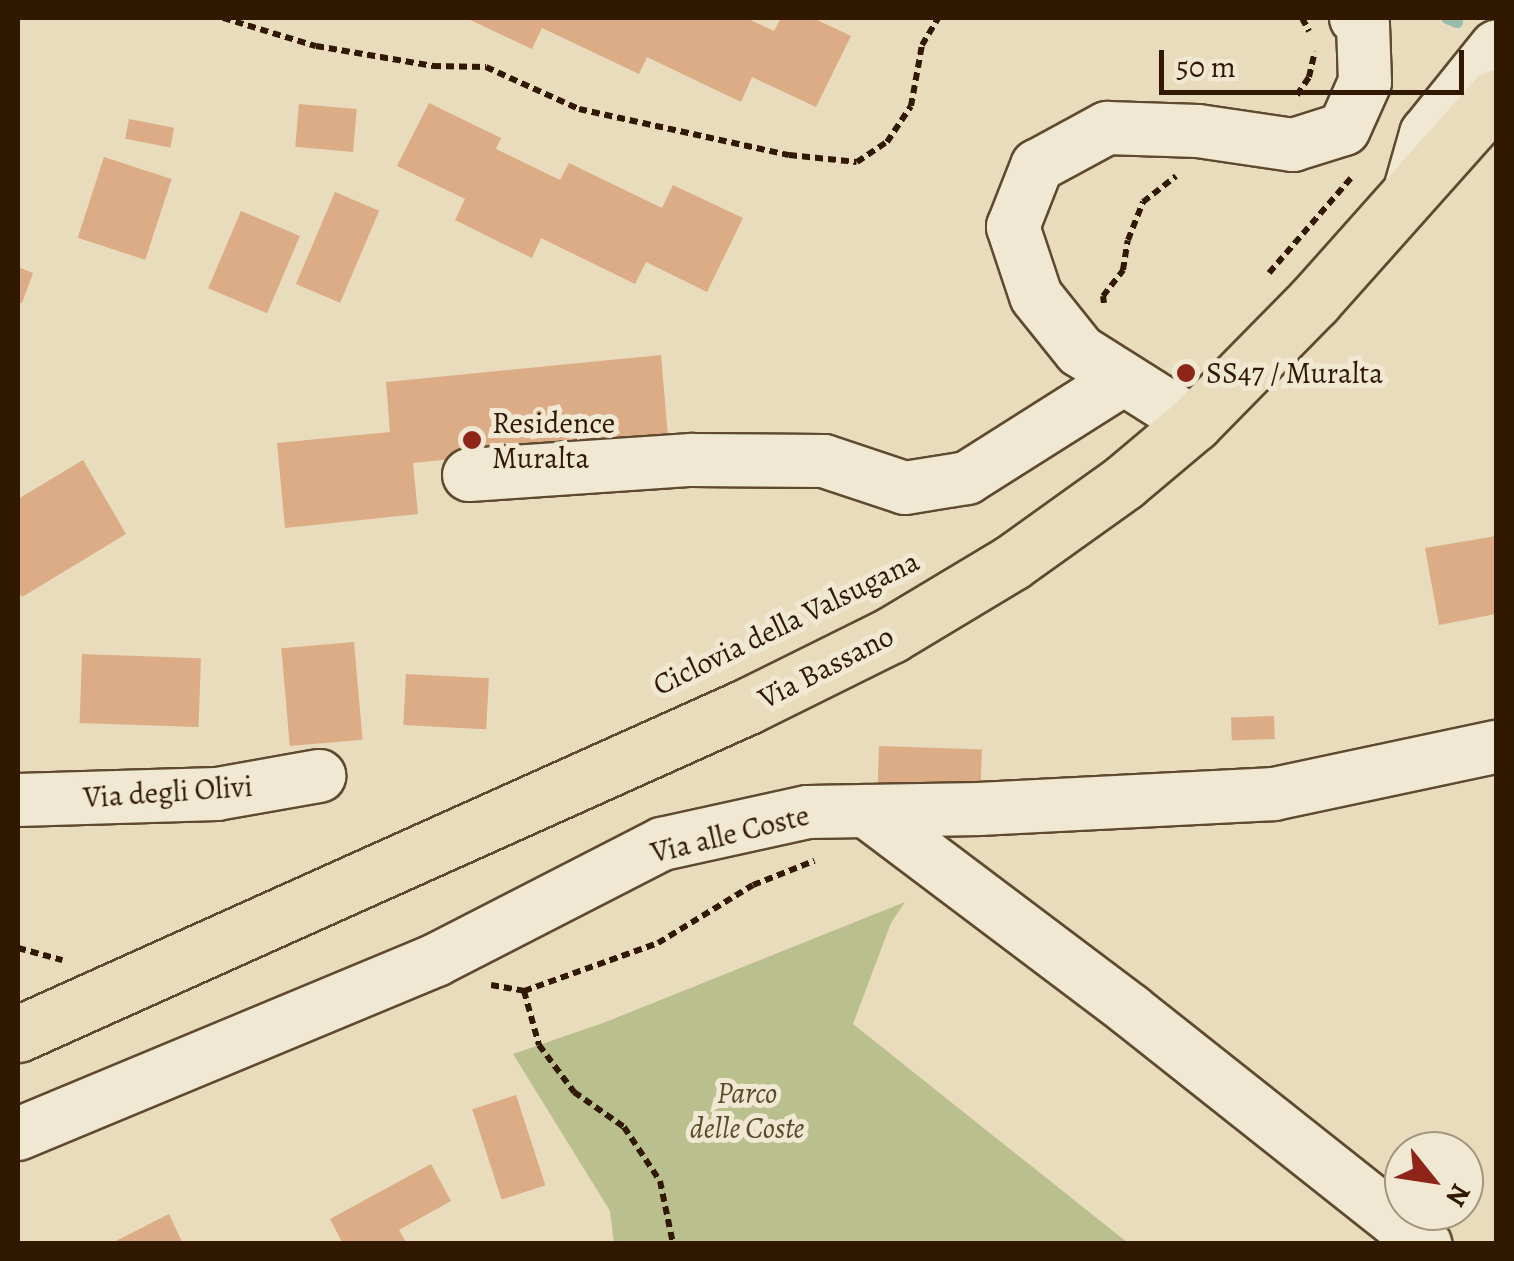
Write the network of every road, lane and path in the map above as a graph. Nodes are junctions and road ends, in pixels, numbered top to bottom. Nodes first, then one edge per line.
1 (223, 18) edge
2 (938, 18) edge
3 (1356, 18) edge
4 (1496, 47) edge
5 (1496, 97) edge
6 (1362, 165) dead end
7 (1408, 197) junction
8 (1267, 276) dead end
9 (1122, 380) junction
10 (1194, 422) junction
11 (469, 475) dead end
12 (1496, 747) edge
13 (319, 776) dead end
14 (18, 800) edge
15 (866, 811) junction
16 (18, 948) edge
17 (436, 960) junction
18 (67, 961) dead end
19 (524, 991) junction
20 (18, 1034) edge
21 (18, 1134) edge
22 (673, 1244) edge
23 (1425, 1244) edge

1 - 2 path
3 - 9 street
4 - 7 street
5 - 7 main road, Via Bassano
6 - 8 path
7 - 10 main road, Via Bassano
9 - 10 street
9 - 11 street
10 - 20 main road, Via Bassano
12 - 15 street, Via alle Coste
13 - 14 street, Via degli Olivi
15 - 17 street, Via alle Coste
15 - 19 path
15 - 23 street
16 - 18 path
17 - 19 path
17 - 21 street, Via alle Coste
19 - 22 path

